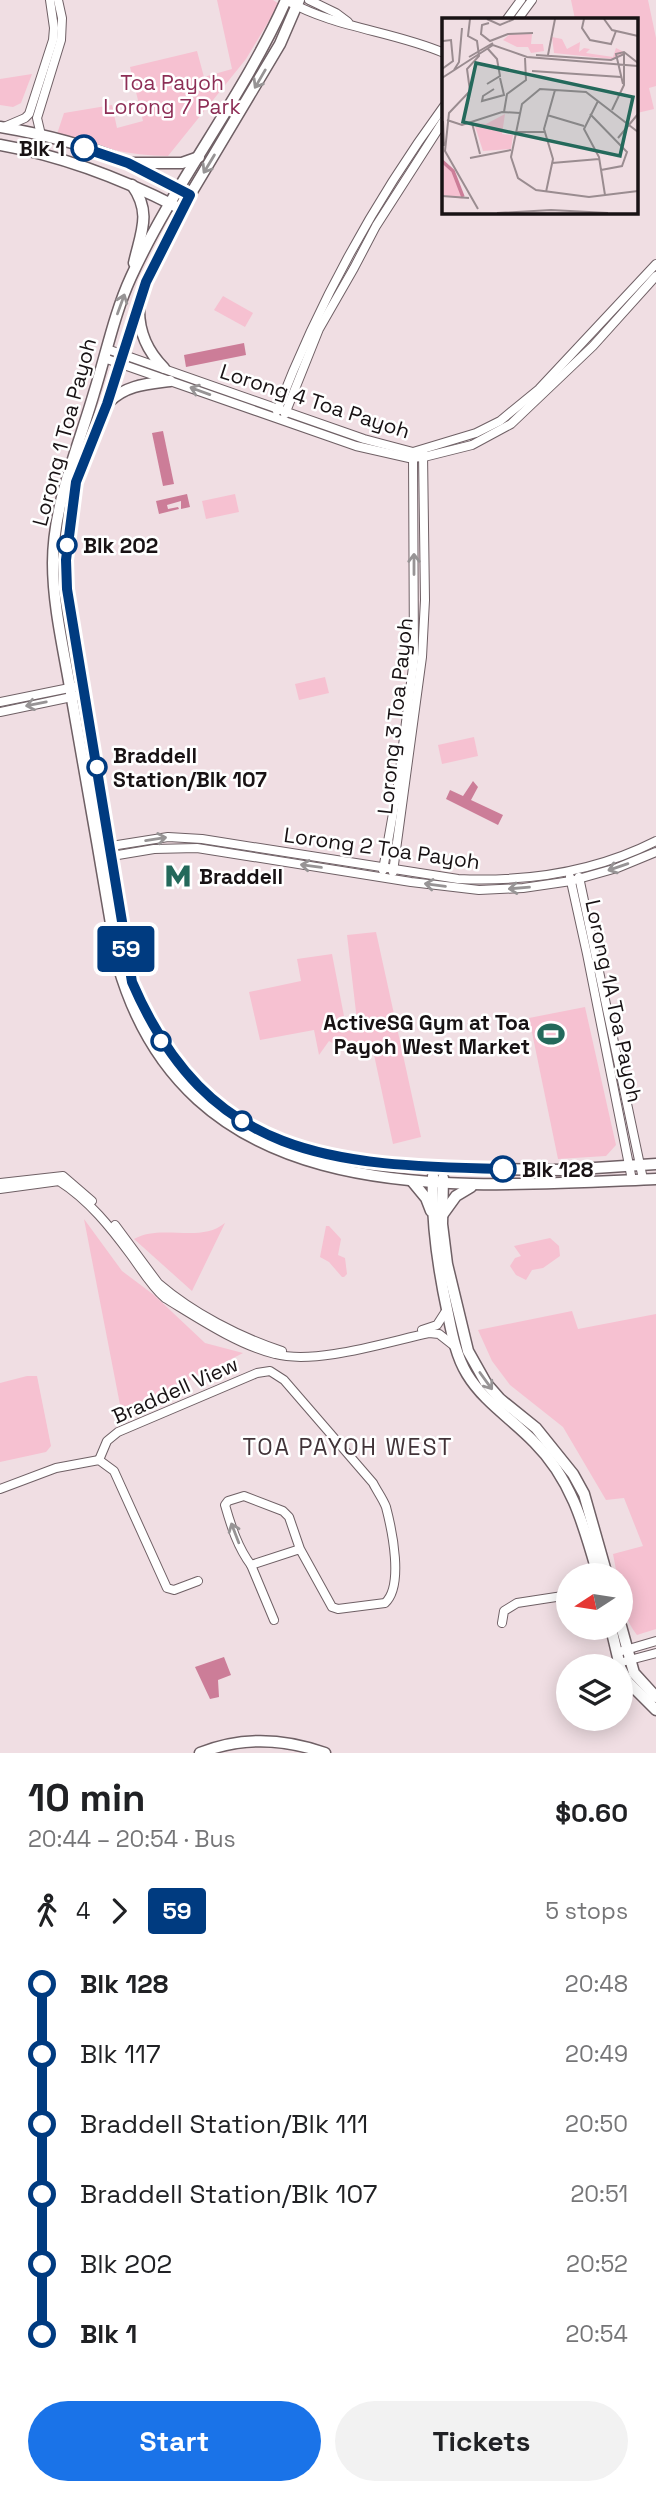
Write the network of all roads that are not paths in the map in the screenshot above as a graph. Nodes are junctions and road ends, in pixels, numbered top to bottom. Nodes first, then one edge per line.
1 (50, 0) edge
2 (58, 0) edge
3 (309, 0) edge
4 (521, 0) edge
5 (532, 0) edge
6 (291, 1) edge
7 (508, 18) edge
8 (519, 18) edge
9 (351, 24) junction
10 (280, 44) junction
11 (262, 50) junction
12 (442, 52) edge
13 (442, 109) edge
14 (442, 123) edge
15 (1, 127) edge
16 (41, 135) junction
17 (0, 145) edge
18 (199, 157) junction
19 (128, 163) junction
20 (130, 183) junction
21 (179, 190) junction
22 (190, 195) junction
23 (171, 204) junction
24 (182, 210) junction
25 (656, 264) edge
26 (349, 265) junction
27 (656, 276) edge
28 (130, 278) junction
29 (139, 304) junction
30 (105, 354) junction
31 (121, 359) junction
32 (164, 368) junction
33 (170, 381) junction
34 (107, 404) junction
35 (281, 414) junction
36 (418, 454) junction
37 (414, 599) junction
38 (425, 600) junction
39 (85, 690) junction
40 (71, 692) junction
41 (0, 702) edge
42 (0, 712) edge
43 (656, 841) edge
44 (105, 852) junction
45 (656, 852) edge
46 (384, 866) junction
47 (394, 868) junction
48 (578, 869) junction
49 (568, 872) junction
50 (382, 876) junction
51 (392, 878) junction
52 (575, 880) junction
53 (176, 1069) junction
54 (656, 1164) edge
55 (635, 1165) junction
56 (438, 1168) junction
57 (656, 1178) edge
58 (638, 1179) junction
59 (411, 1180) junction
60 (0, 1183) edge
61 (437, 1184) junction
62 (474, 1185) junction
63 (0, 1189) edge
64 (438, 1218) junction
65 (447, 1310) junction
66 (455, 1348) junction
67 (312, 1354) junction
68 (99, 1460) junction
69 (0, 1489) edge
70 (300, 1549) junction
71 (595, 1563) edge
72 (604, 1563) edge
73 (251, 1565) junction
74 (198, 1581) dead end
75 (556, 1597) edge
76 (274, 1620) dead end
77 (502, 1623) dead end
78 (656, 1641) edge
79 (656, 1653) edge
80 (633, 1654) edge
81 (633, 1658) edge
82 (633, 1672) edge
83 (633, 1687) edge
84 (656, 1697) edge
85 (656, 1710) edge
86 (200, 1753) edge
87 (325, 1753) edge

1 - 15 street
2 - 16 street
3 - 9 street
4 - 7 street
5 - 8 street
6 - 9 street
6 - 10 main road, Lorong 1 Toa Payoh
6 - 11 main road, Lorong 1 Toa Payoh
9 - 12 street
10 - 11 main road
10 -> 22 main road, Lorong 1 Toa Payoh
11 - 18 main road, Lorong 1 Toa Payoh
13 - 26 street
14 - 26 street
15 - 16 main road
16 - 19 main road
17 - 20 main road
18 - 19 main road
18 - 21 main road, Lorong 1 Toa Payoh
19 - 21 main road
20 - 23 main road
20 - 28 main road
21 - 22 main road
21 - 23 main road, Lorong 1 Toa Payoh
22 - 24 main road, Lorong 1 Toa Payoh
23 - 24 main road
23 - 28 main road, Lorong 1 Toa Payoh
24 - 29 main road, Lorong 1 Toa Payoh
25 - 36 street, Lorong 4 Toa Payoh
26 - 35 street
27 - 36 street, Lorong 4 Toa Payoh
30 -> 28 main road, Lorong 1 Toa Payoh
29 - 31 main road, Lorong 1 Toa Payoh
29 - 32 main road
30 - 31 street, Lorong 4 Toa Payoh
30 - 40 main road, Lorong 1 Toa Payoh
31 - 32 street, Lorong 4 Toa Payoh
31 - 33 street, Lorong 4 Toa Payoh
31 - 34 main road, Lorong 1 Toa Payoh
32 - 35 street, Lorong 4 Toa Payoh
33 - 34 main road
35 -> 33 street, Lorong 4 Toa Payoh
34 - 39 main road, Lorong 1 Toa Payoh
35 - 36 street, Lorong 4 Toa Payoh
37 -> 36 street, Lorong 3 Toa Payoh
36 - 38 street, Lorong 3 Toa Payoh
37 - 38 street, Lorong 3 Toa Payoh
37 - 46 street, Lorong 3 Toa Payoh
38 - 47 street, Lorong 3 Toa Payoh
39 - 40 street
39 - 44 main road, Lorong 1 Toa Payoh
40 - 41 street
40 -> 42 street
40 - 44 main road, Lorong 1 Toa Payoh
43 - 48 street, Lorong 2 Toa Payoh
44 -> 46 street, Lorong 2 Toa Payoh
50 -> 44 street, Lorong 2 Toa Payoh
44 - 53 main road, Lorong 1 Toa Payoh
45 -> 52 street, Lorong 2 Toa Payoh
46 - 47 street, Lorong 2 Toa Payoh
46 - 50 street, Lorong 3 Toa Payoh
47 - 49 street, Lorong 2 Toa Payoh
47 - 51 street, Lorong 3 Toa Payoh
48 - 49 street, Lorong 2 Toa Payoh
48 - 52 street, Lorong 1A Toa Payoh
49 - 52 street, Lorong 1A Toa Payoh
50 - 51 street, Lorong 2 Toa Payoh
52 -> 51 street, Lorong 2 Toa Payoh
52 - 55 street, Lorong 1A Toa Payoh
53 - 56 main road, Lorong 1 Toa Payoh
53 - 59 main road, Lorong 1 Toa Payoh
54 - 55 main road, Lorong 1 Toa Payoh
55 - 56 main road, Lorong 1 Toa Payoh
55 - 58 street, Lorong 1A Toa Payoh
56 - 61 main road
57 - 58 main road, Lorong 1 Toa Payoh
58 - 62 main road, Lorong 1 Toa Payoh
59 - 61 main road, Lorong 1 Toa Payoh
59 - 64 main road
60 - 67 street
61 - 62 main road, Lorong 1 Toa Payoh
61 - 64 main road
62 - 64 main road
63 - 67 street
64 - 65 main road
64 -> 72 main road
65 - 66 main road
65 - 67 street
66 - 67 street
66 - 71 main road
68 - 69 street
68 - 70 street, Braddell View
68 - 74 street
70 - 73 street
73 -> 70 street, Braddell View
73 - 76 street
75 - 77 street
78 - 80 street
79 - 81 street
82 - 84 main road
83 - 85 main road
86 - 87 main road

